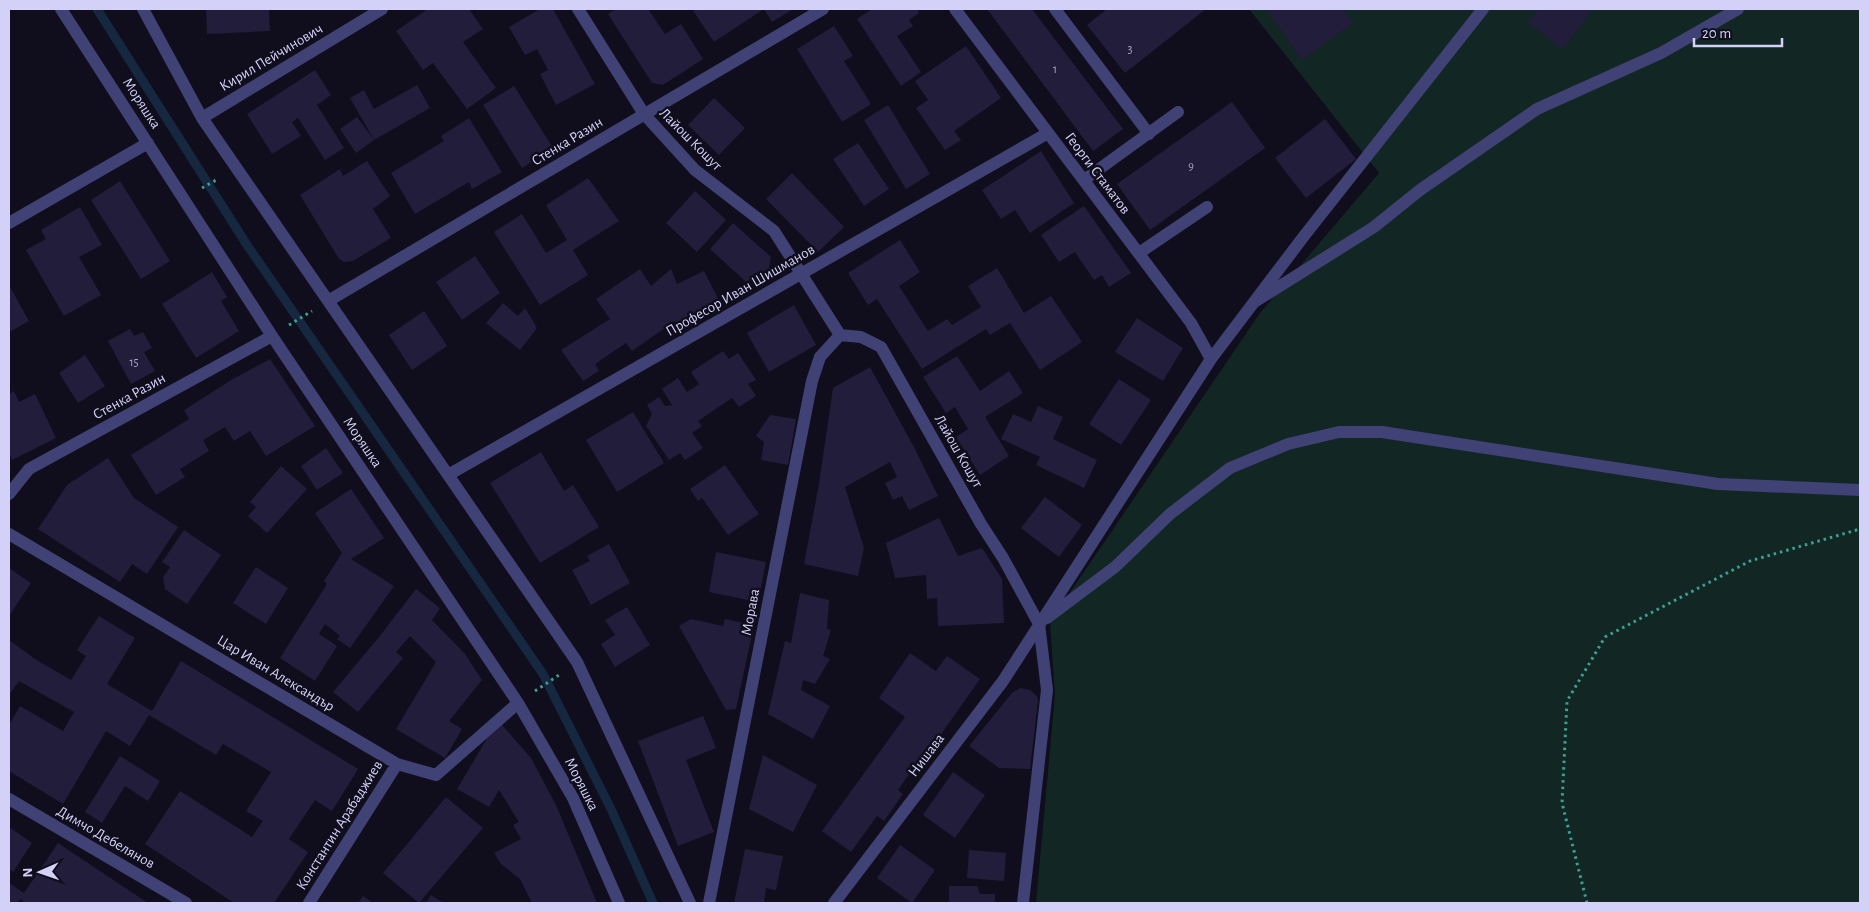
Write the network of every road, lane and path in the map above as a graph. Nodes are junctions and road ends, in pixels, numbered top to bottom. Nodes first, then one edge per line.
1 (61, 9) edge
2 (144, 9) edge
3 (382, 9) edge
4 (578, 9) edge
5 (823, 9) edge
6 (956, 9) edge
7 (1055, 9) edge
8 (1483, 9) edge
9 (1738, 9) edge
10 (1178, 112) dead end
11 (644, 114) junction
12 (202, 118) junction
13 (1048, 133) junction
14 (1149, 134) junction
15 (148, 143) junction
16 (236, 168) junction
17 (1084, 180) junction
18 (184, 199) junction
19 (1207, 207) dead end
20 (9, 223) edge
21 (1139, 253) junction
22 (801, 274) junction
23 (328, 301) junction
24 (1254, 303) junction
25 (840, 335) junction
26 (272, 336) junction
27 (1211, 359) junction
28 (448, 475) junction
29 (1860, 490) edge
30 (9, 494) edge
31 (1860, 529) edge
32 (9, 534) edge
33 (1039, 624) junction
34 (577, 662) junction
35 (518, 703) junction
36 (397, 764) junction
37 (9, 799) edge
38 (186, 903) edge
39 (309, 903) edge
40 (619, 903) edge
41 (690, 903) edge
42 (709, 903) edge
43 (834, 903) edge
44 (1023, 903) edge
45 (1587, 903) edge

1 - 15 street, Моряшка
2 - 12 street
3 - 12 street, Кирил Пейчинович
4 - 11 street, Лайош Кошут
5 - 11 street, Стенка Разин
6 - 13 street, Георги Стаматов
7 - 14 street
8 - 24 street, Нишава
9 - 24 street
10 - 14 street
11 - 22 street, Лайош Кошут
11 - 23 street, Стенка Разин
12 - 16 street
13 - 17 street, Георги Стаматов
13 - 22 street, Професор Иван Шишманов
14 - 17 street
15 - 18 street, Моряшка
15 - 20 street
16 - 18 path
16 - 23 street
17 - 21 street, Георги Стаматов
18 - 26 street, Моряшка
19 - 21 street
21 - 27 street, Георги Стаматов
22 - 25 street, Лайош Кошут
22 - 28 street, Професор Иван Шишманов
23 - 26 path
23 - 28 street
24 - 27 street, Нишава
25 - 33 street, Лайош Кошут
25 - 42 street, Морава
26 - 30 street, Стенка Разин
26 - 35 street, Моряшка
27 - 33 street, Нишава
28 - 34 street
29 - 33 street
31 - 45 path
32 - 36 street, Цар Иван Александър
33 - 43 street, Нишава
33 - 44 street, Лайош Кошут
34 - 35 path
34 - 41 street
35 - 36 street, Цар Иван Александър
35 - 40 street, Моряшка
36 - 39 street, Константин Арабаджиев
37 - 38 street, Димчо Дебелянов

